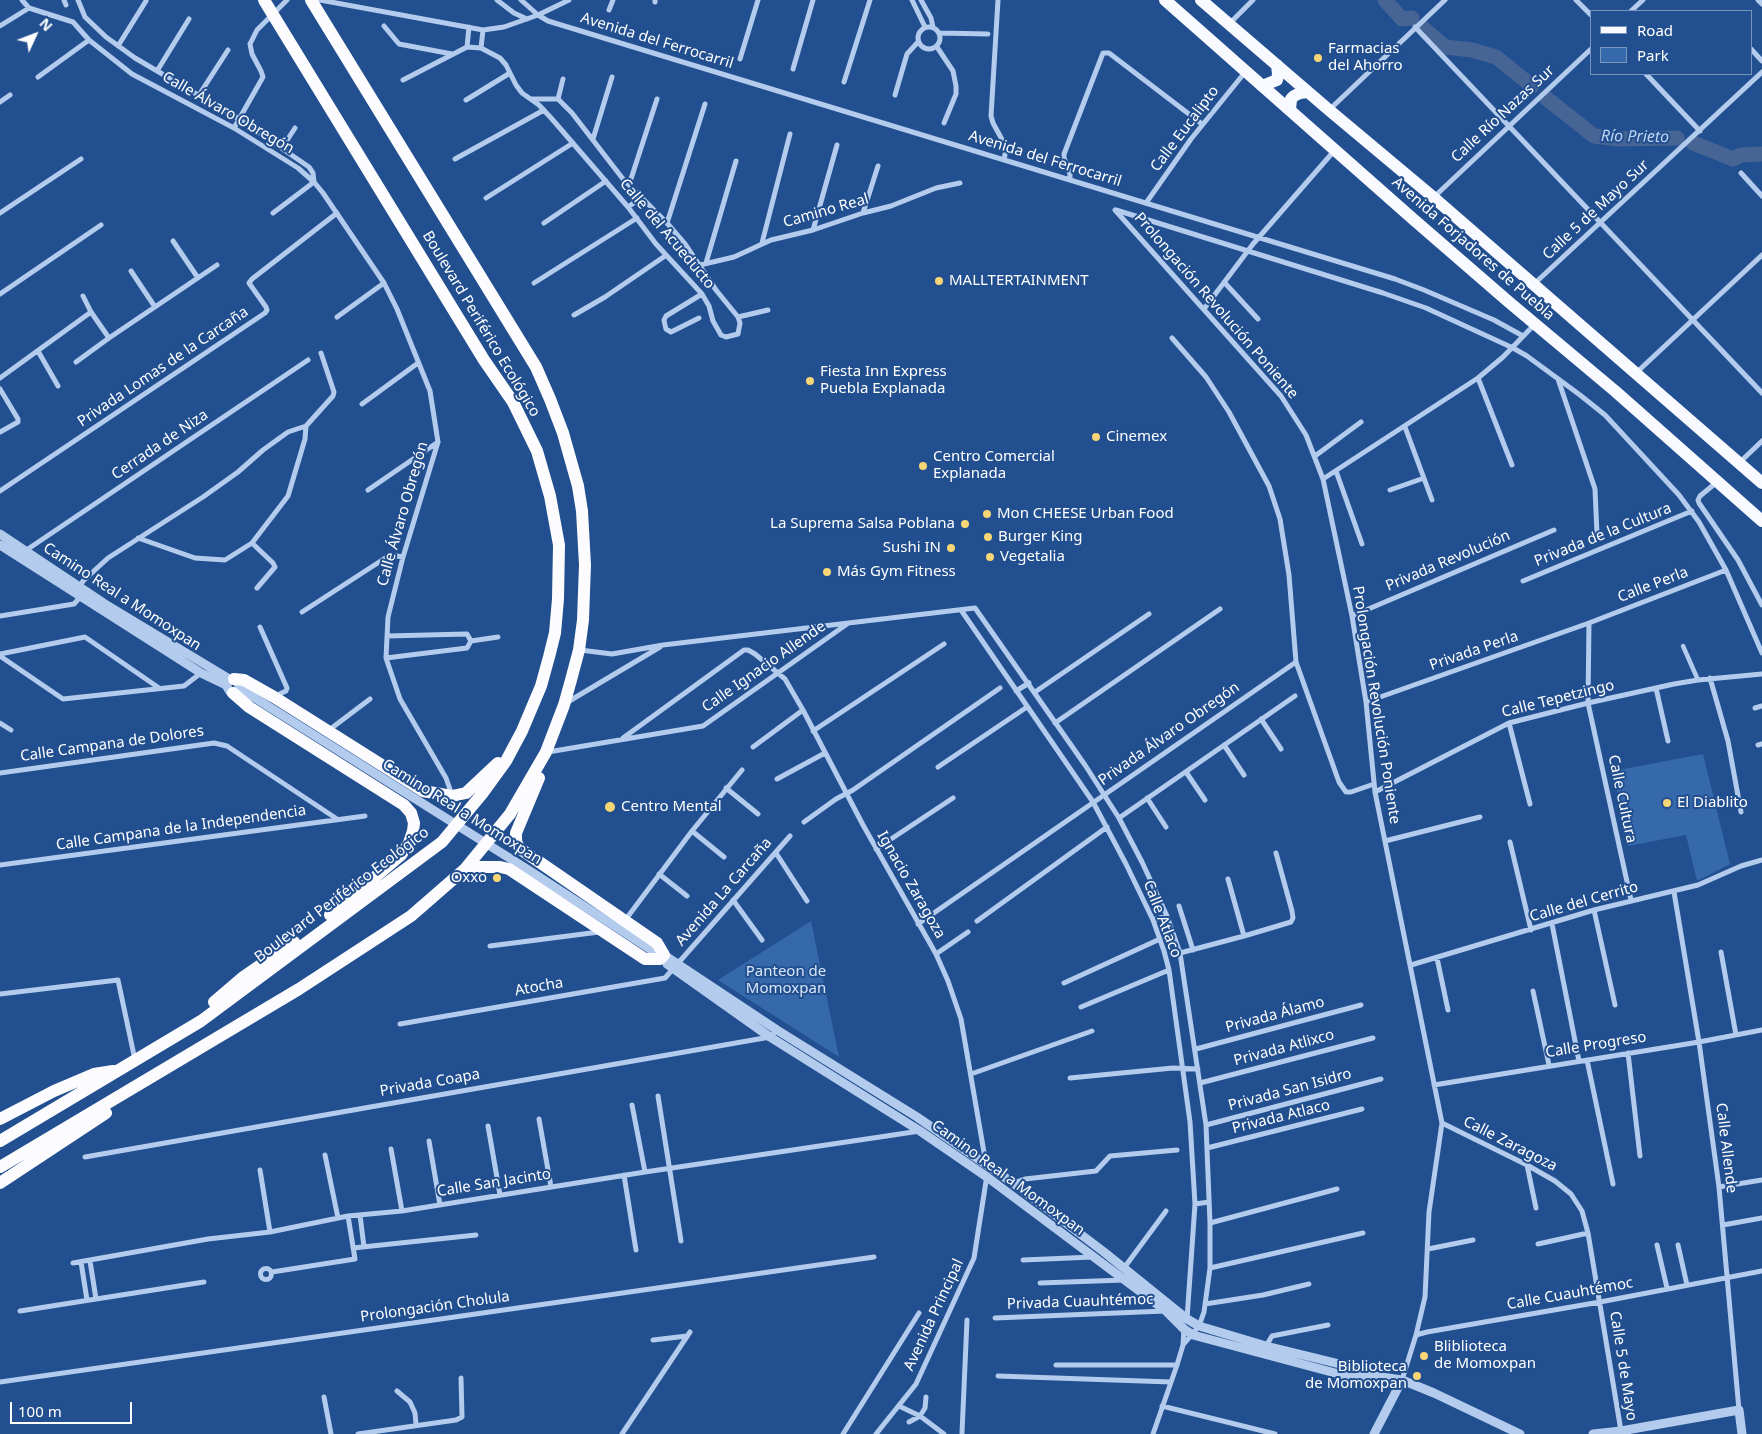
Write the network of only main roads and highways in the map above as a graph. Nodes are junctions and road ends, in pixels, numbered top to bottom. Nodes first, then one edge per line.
1 (264, 0) edge
2 (311, 0) edge
3 (1165, 0) edge
4 (1201, 0) edge
5 (1277, 65) junction
6 (1262, 86) junction
7 (1307, 92) junction
8 (1290, 110) junction
9 (1762, 483) edge
10 (1762, 521) edge
11 (522, 731) junction
12 (546, 752) junction
13 (465, 869) junction
14 (201, 1021) junction
15 (171, 1064) junction
16 (118, 1070) junction
17 (0, 1119) edge
18 (0, 1141) edge
19 (0, 1167) edge
20 (0, 1183) edge

1 - 11 highway, Boulevard Periférico Ecológico
2 - 12 highway, Boulevard Periférico Ecológico
3 - 6 main road, Avenida Forjadores de Puebla
4 - 5 main road, Avenida Forjadores de Puebla
5 - 6 main road
5 - 7 main road, Avenida Forjadores de Puebla
6 - 8 main road, Avenida Forjadores de Puebla
7 - 8 main road
7 - 9 main road, Avenida Forjadores de Puebla
8 - 10 main road, Avenida Forjadores de Puebla
11 - 14 highway, Boulevard Periférico Ecológico
11 - 14 highway
12 - 13 highway, Boulevard Periférico Ecológico
12 - 13 highway
13 - 15 highway, Boulevard Periférico Ecológico
14 - 16 highway, Boulevard Periférico Ecológico
15 - 19 highway, Boulevard Periférico Ecológico
15 - 20 highway, Boulevard Periférico Ecológico
16 - 17 highway, Boulevard Periférico Ecológico
16 - 18 highway, Boulevard Periférico Ecológico

